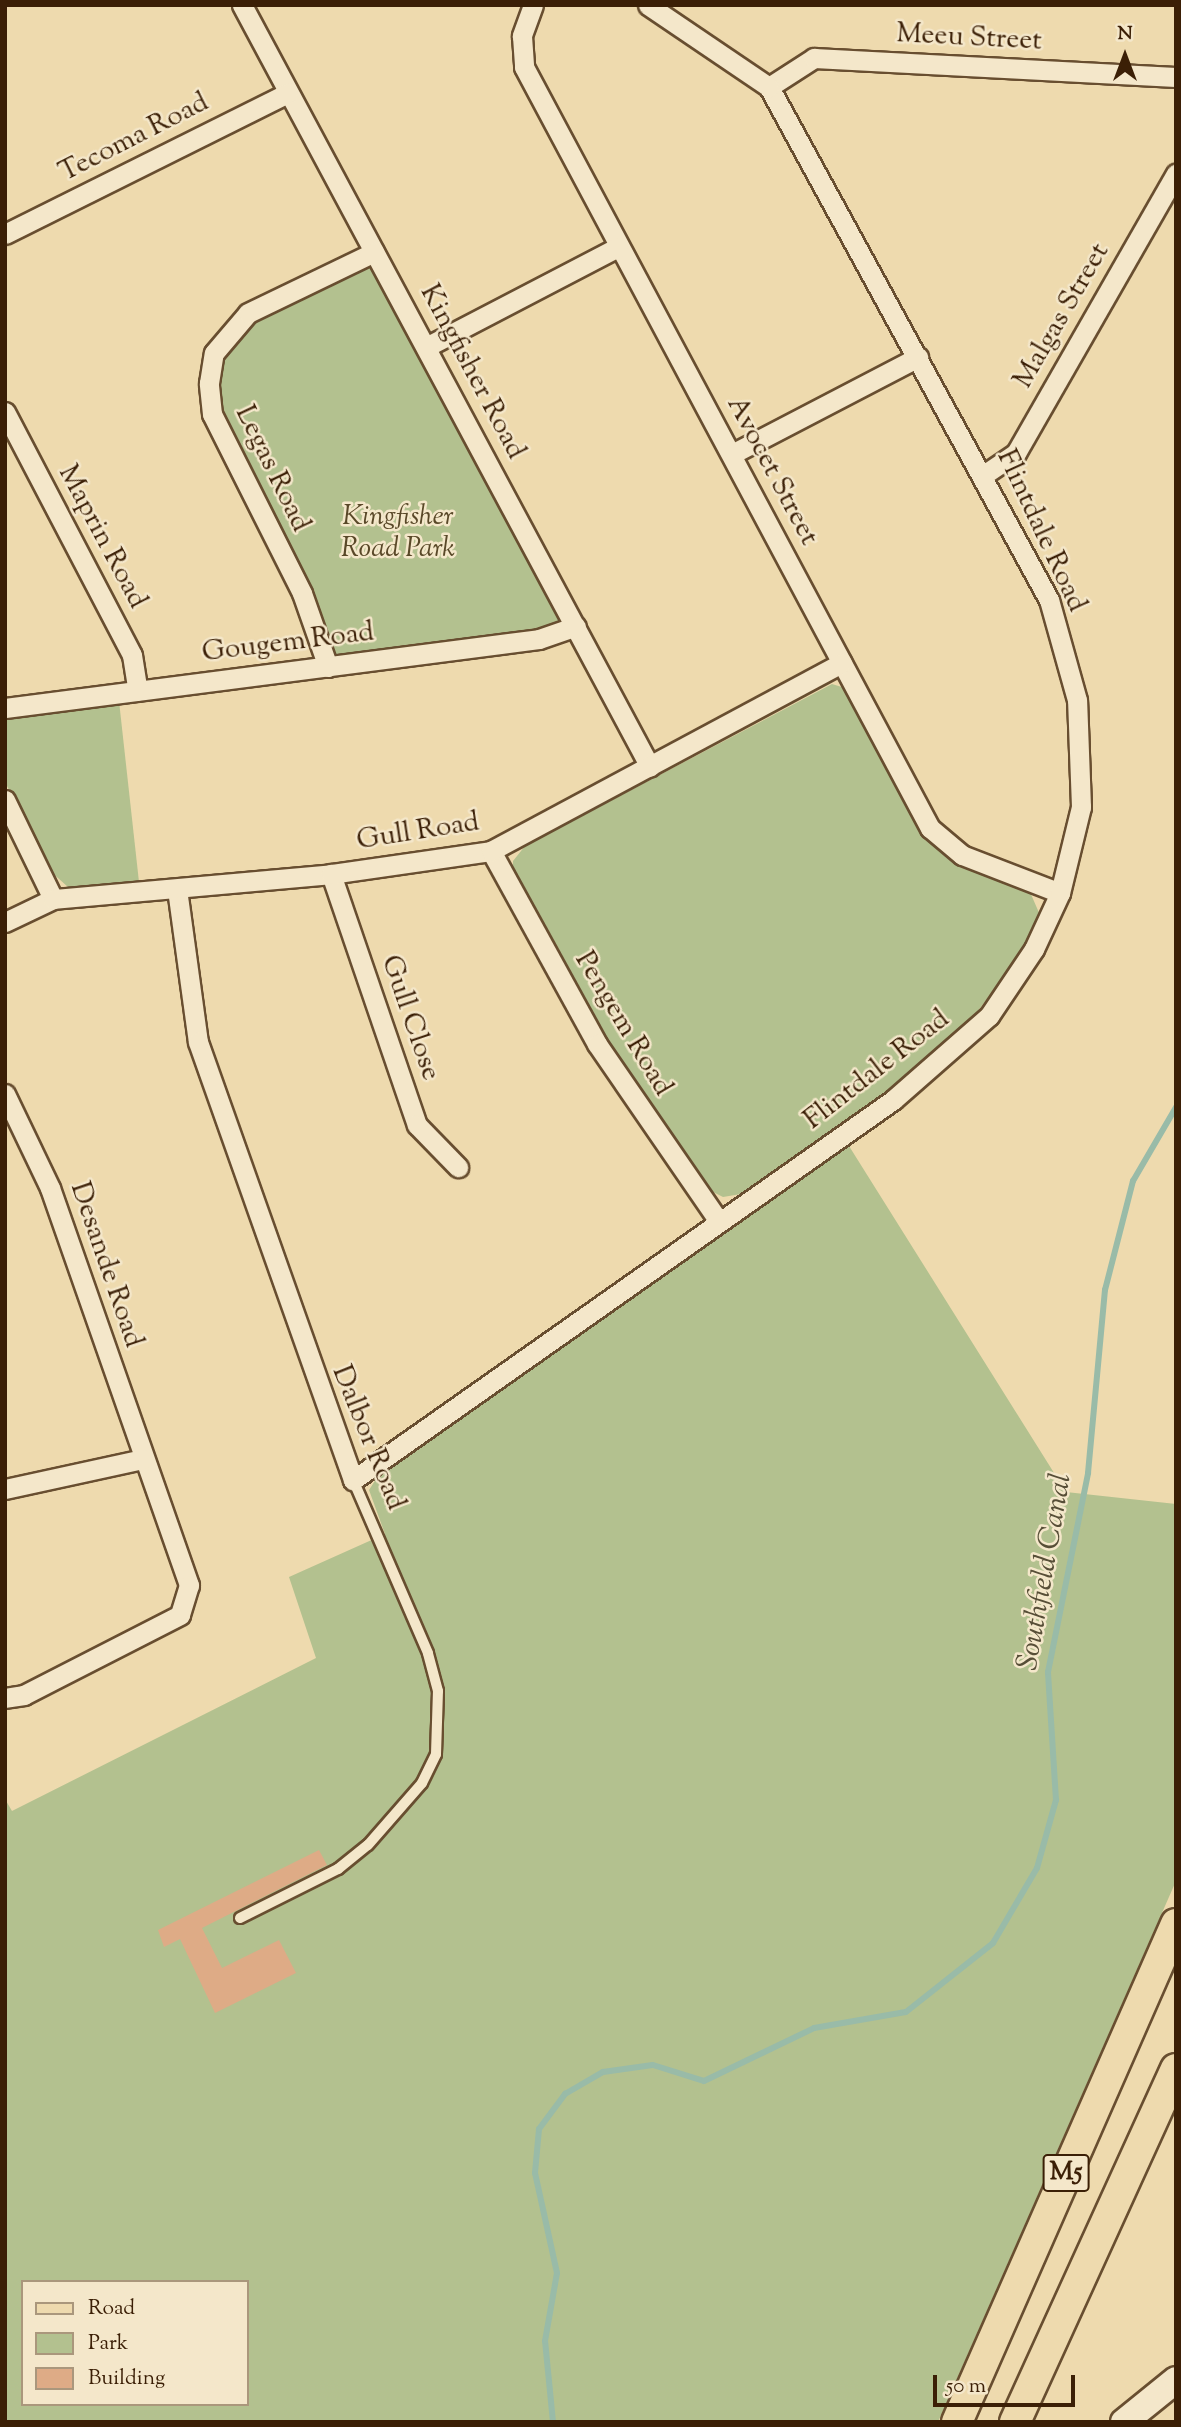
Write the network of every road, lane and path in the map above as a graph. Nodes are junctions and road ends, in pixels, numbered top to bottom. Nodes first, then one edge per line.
1 (242, 5) edge
2 (533, 5) edge
3 (648, 5) edge
4 (1176, 77) edge
5 (769, 87) junction
6 (288, 93) junction
7 (1176, 174) edge
8 (5, 234) edge
9 (618, 247) junction
10 (374, 252) junction
11 (428, 346) junction
12 (918, 356) junction
13 (5, 412) edge
14 (732, 454) junction
15 (985, 474) junction
16 (576, 626) junction
17 (842, 663) junction
18 (328, 667) junction
19 (138, 691) junction
20 (5, 708) edge
21 (650, 766) junction
22 (5, 800) edge
23 (491, 851) junction
24 (331, 874) junction
25 (177, 888) junction
26 (1060, 893) junction
27 (53, 899) junction
28 (5, 922) edge
29 (5, 1094) edge
30 (458, 1167) dead end
31 (718, 1220) junction
32 (143, 1458) junction
33 (353, 1480) junction
34 (5, 1489) edge
35 (5, 1698) edge
36 (240, 1918) dead end
37 (1176, 1924) edge
38 (1176, 2069) edge
39 (1176, 2380) edge
40 (957, 2422) edge
41 (1015, 2422) edge
42 (1124, 2422) edge

1 - 6 street, Kingfisher Road
2 - 9 street, Avocet Street
3 - 5 street, Flintdale Road
4 - 5 street, Meeu Street
5 - 12 street, Flintdale Road
6 - 8 street, Tecoma Road
6 - 10 street, Kingfisher Road
7 - 15 street, Malgas Street
9 - 11 street
9 - 14 street, Avocet Street
10 - 11 street, Kingfisher Road
10 - 18 street, Legas Road
11 - 16 street, Kingfisher Road
12 - 14 street
12 - 15 street, Flintdale Road
13 - 19 street, Maprin Road
14 - 17 street, Avocet Street
15 - 26 street, Flintdale Road
16 - 18 street, Gougem Road
16 - 21 street, Kingfisher Road
17 - 21 street, Gull Road
17 - 26 street, Avocet Street
18 - 19 street, Gougem Road
19 - 20 street, Gougem Road
21 - 23 street, Gull Road
22 - 27 street
23 - 24 street, Gull Road
23 - 31 street, Pengem Road
24 - 25 street, Gull Road
24 - 30 street, Gull Close
25 - 27 street, Gull Road
25 - 33 street, Dalbor Road
26 - 31 street, Flintdale Road
27 - 28 street, Gull Road
29 - 32 street, Desande Road
31 - 33 street, Flintdale Road
32 - 34 street
32 - 35 street, Desande Road
33 - 36 lane, Dalbor Road
37 - 40 main road, M5
38 - 41 main road, M5
39 - 42 street

